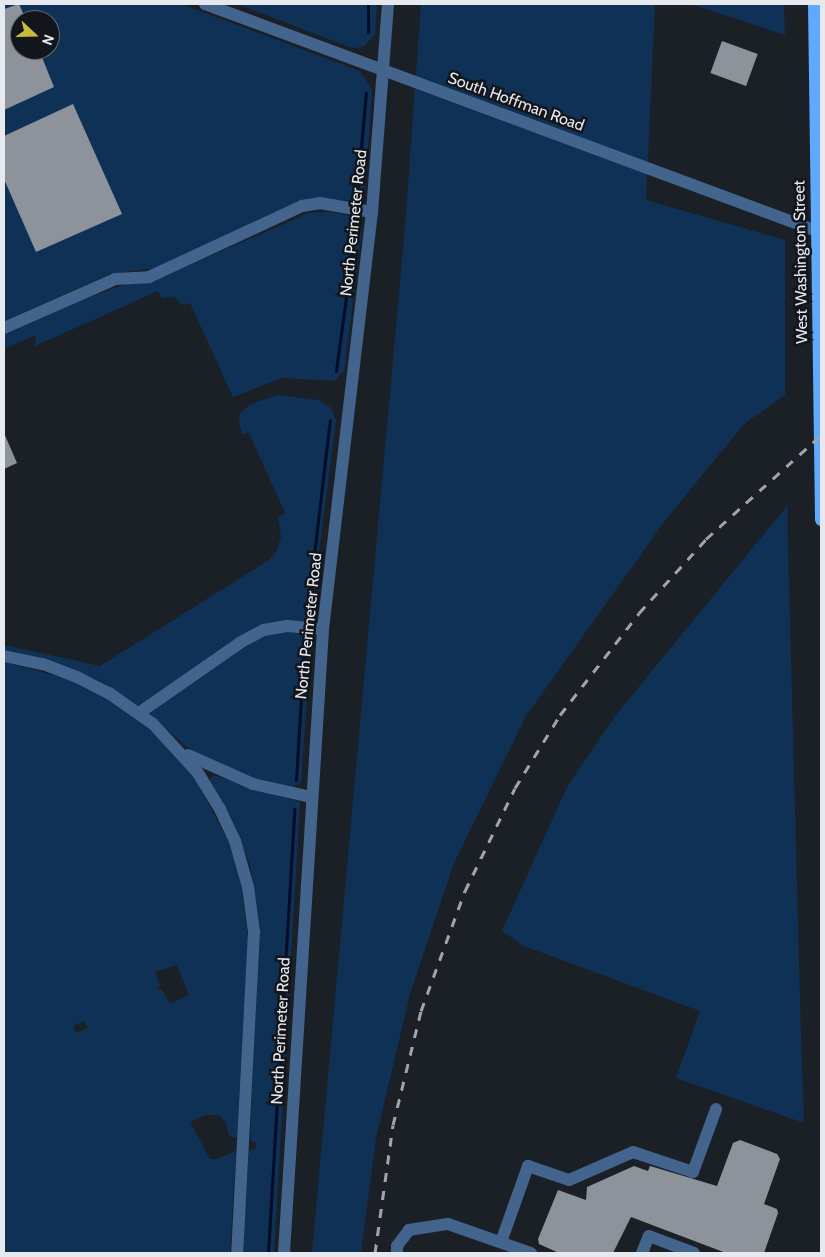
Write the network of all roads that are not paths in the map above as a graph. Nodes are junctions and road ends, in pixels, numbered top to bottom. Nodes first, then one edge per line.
1 (205, 4) edge
2 (388, 4) edge
3 (814, 4) edge
4 (818, 54) edge
5 (384, 70) junction
6 (372, 212) junction
7 (817, 230) junction
8 (4, 328) edge
9 (821, 520) edge
10 (323, 628) junction
11 (4, 656) edge
12 (139, 713) junction
13 (179, 750) junction
14 (311, 796) junction
15 (716, 1109) dead end
16 (501, 1242) junction
17 (646, 1252) edge
18 (236, 1253) edge
19 (284, 1253) edge
20 (397, 1253) edge
21 (532, 1253) edge
22 (694, 1253) edge

1 - 5 street, South Hoffman Road
2 - 5 street, North Perimeter Road
3 - 4 main road, West Washington Street
4 - 7 main road, West Washington Street
5 - 6 street, North Perimeter Road
5 - 7 street, South Hoffman Road
6 - 8 street
6 - 10 street, North Perimeter Road
7 - 9 main road, West Washington Street
10 - 12 street
10 - 14 street, North Perimeter Road
11 - 12 street
12 - 13 street
13 - 14 street
13 - 18 street
14 - 19 street, North Perimeter Road
15 - 16 street
16 - 20 street
16 - 21 street
17 - 22 street

